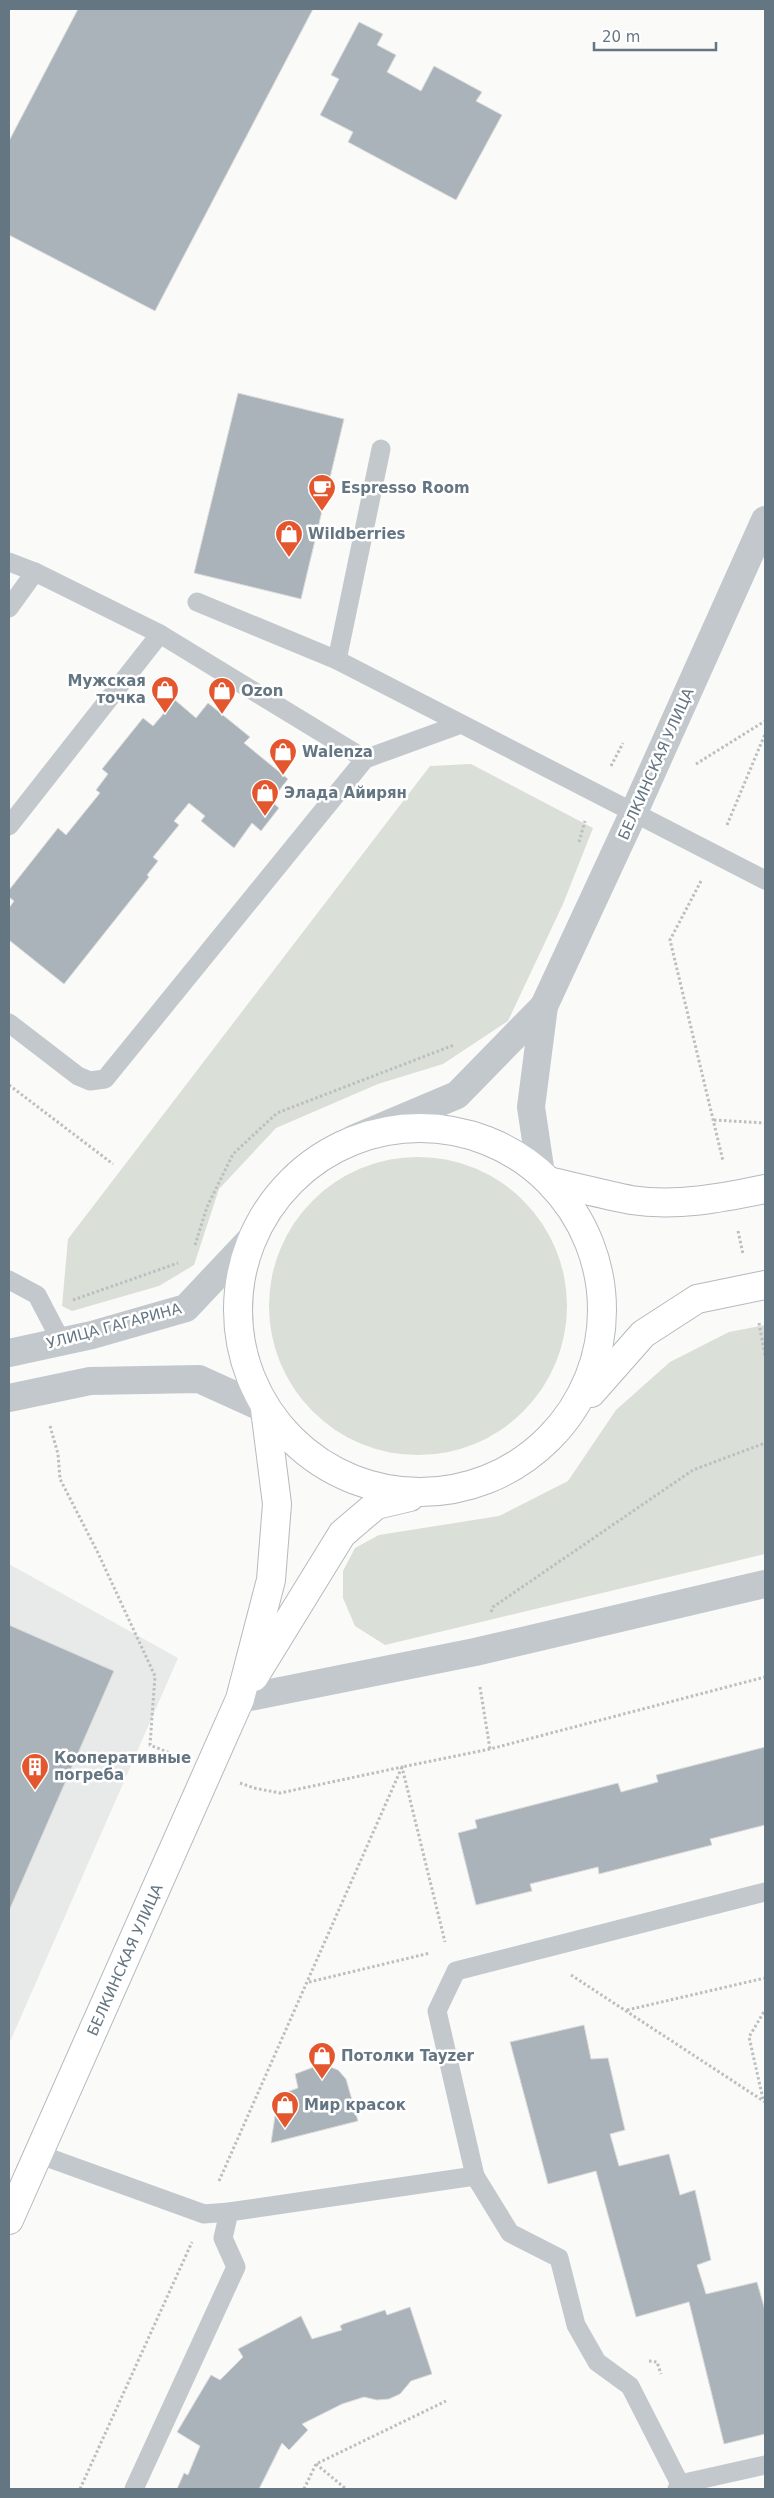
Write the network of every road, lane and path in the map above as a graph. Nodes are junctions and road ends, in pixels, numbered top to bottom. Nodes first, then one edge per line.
1 (381, 449) dead end
2 (765, 520) edge
3 (9, 562) edge
4 (35, 572) junction
5 (197, 602) dead end
6 (9, 608) edge
7 (160, 634) junction
8 (337, 660) junction
9 (765, 721) edge
10 (461, 724) junction
11 (765, 734) edge
12 (366, 759) junction
13 (693, 766) dead end
14 (634, 812) junction
15 (586, 816) dead end
16 (9, 826) edge
17 (578, 844) dead end
18 (714, 854) junction
19 (765, 880) edge
20 (544, 1006) junction
21 (9, 1023) edge
22 (460, 1043) dead end
23 (9, 1085) edge
24 (714, 1120) junction
25 (765, 1123) edge
26 (353, 1140) junction
27 (113, 1164) dead end
28 (547, 1178) junction
29 (765, 1189) edge
30 (730, 1196) junction
31 (251, 1239) junction
32 (194, 1248) dead end
33 (182, 1260) dead end
34 (9, 1280) edge
35 (758, 1286) edge
36 (45, 1310) junction
37 (62, 1343) junction
38 (9, 1352) edge
39 (765, 1354) edge
40 (9, 1398) edge
41 (265, 1409) junction
42 (568, 1418) junction
43 (48, 1420) dead end
44 (765, 1443) edge
45 (430, 1493) junction
46 (765, 1584) edge
47 (475, 1652) junction
48 (765, 1677) edge
49 (240, 1699) junction
50 (490, 1748) junction
51 (402, 1767) junction
52 (210, 1770) junction
53 (765, 1892) edge
54 (535, 1951) junction
55 (456, 1971) junction
56 (765, 1978) edge
57 (626, 2010) junction
58 (765, 2010) edge
59 (764, 2101) edge
60 (38, 2154) junction
61 (475, 2176) junction
62 (229, 2212) junction
63 (204, 2214) junction
64 (9, 2220) edge
65 (648, 2361) dead end
66 (663, 2378) dead end
67 (446, 2401) dead end
68 (316, 2464) junction
69 (765, 2465) edge
70 (678, 2486) edge
71 (80, 2489) edge
72 (134, 2489) edge
73 (304, 2489) edge
74 (346, 2489) edge

1 - 8 lane
2 - 14 street, БЕЛКИНСКАЯ УЛИЦА
3 - 4 lane
4 - 6 lane
4 - 7 lane
5 - 8 lane
7 - 12 lane
7 - 16 lane
8 - 10 lane
9 - 13 path
10 - 12 lane
10 - 14 lane
11 - 18 path
12 - 21 lane
14 - 18 lane
14 - 20 street, БЕЛКИНСКАЯ УЛИЦА
15 - 17 path
18 - 19 lane
18 - 24 path
20 - 26 street, БЕЛКИНСКАЯ УЛИЦА
20 - 28 street, БЕЛКИНСКАЯ УЛИЦА
22 - 32 path
23 - 27 path
24 - 25 path
24 - 30 path
26 - 28 main road
26 - 31 main road
28 - 30 main road
28 - 42 main road
29 - 30 main road
30 - 35 path
31 - 37 street, УЛИЦА ГАГАРИНА
31 - 41 main road
33 - 36 path
34 - 36 lane
35 - 39 path
35 - 42 main road
36 - 37 lane
37 - 38 street, УЛИЦА ГАГАРИНА
40 - 41 street
41 - 45 main road
41 - 49 main road, БЕЛКИНСКАЯ УЛИЦА
42 - 45 main road, БЕЛКИНСКАЯ УЛИЦА
43 - 52 path
44 - 47 path
45 - 49 main road, БЕЛКИНСКАЯ УЛИЦА
46 - 47 street
47 - 49 street
47 - 50 path
48 - 50 path
49 - 52 main road, БЕЛКИНСКАЯ УЛИЦА
50 - 51 path
51 - 52 path
51 - 55 path
51 - 63 path
52 - 60 main road, БЕЛКИНСКАЯ УЛИЦА
53 - 54 lane
54 - 55 lane
54 - 57 path
55 - 61 lane
56 - 57 path
57 - 59 path
58 - 59 path
60 - 63 lane
60 - 64 main road, БЕЛКИНСКАЯ УЛИЦА
61 - 62 lane
61 - 70 lane
62 - 63 lane
62 - 72 lane
63 - 71 path
65 - 66 path
67 - 68 path
68 - 73 path
68 - 74 path
69 - 70 lane

